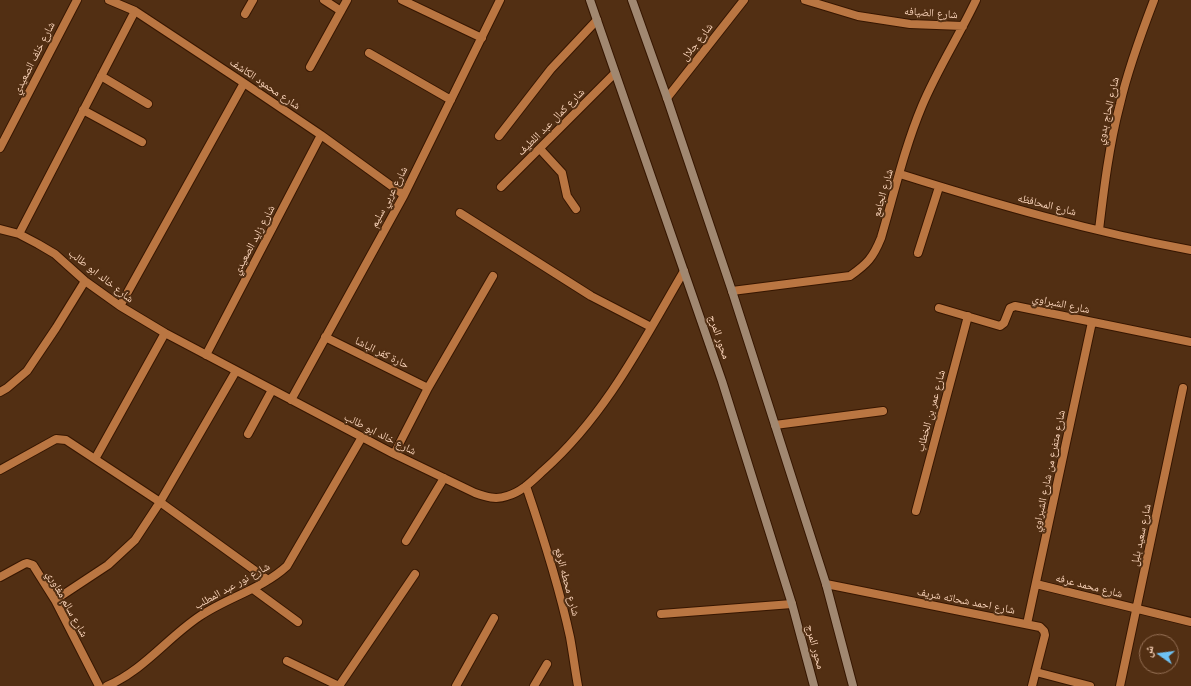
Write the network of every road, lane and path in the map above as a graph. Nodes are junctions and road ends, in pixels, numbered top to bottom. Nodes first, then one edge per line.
1 (77, 0) edge
2 (109, 0) edge
3 (253, 0) edge
4 (324, 0) edge
5 (347, 0) edge
6 (402, 0) edge
7 (500, 0) edge
8 (590, 0) edge
9 (632, 0) edge
10 (744, 0) edge
11 (805, 0) edge
12 (976, 0) edge
13 (1154, 0) edge
14 (135, 11) junction
15 (341, 11) junction
16 (245, 14) dead end
17 (597, 20) junction
18 (963, 26) junction
19 (482, 38) junction
20 (369, 54) dead end
21 (310, 67) dead end
22 (616, 73) junction
23 (101, 76) junction
24 (244, 83) junction
25 (667, 98) junction
26 (451, 100) junction
27 (148, 104) dead end
28 (83, 110) junction
29 (321, 135) junction
30 (499, 136) dead end
31 (142, 142) dead end
32 (0, 148) edge
33 (540, 149) junction
34 (900, 174) junction
35 (502, 187) dead end
36 (939, 187) junction
37 (404, 195) junction
38 (576, 209) dead end
39 (460, 213) dead end
40 (0, 229) edge
41 (1099, 230) junction
42 (19, 234) junction
43 (1191, 250) edge
44 (918, 253) dead end
45 (684, 271) junction
46 (493, 276) dead end
47 (85, 281) junction
48 (732, 291) junction
49 (120, 306) junction
50 (939, 308) dead end
51 (968, 316) junction
52 (1092, 322) junction
53 (651, 327) junction
54 (165, 333) junction
55 (325, 337) junction
56 (1191, 342) edge
57 (206, 355) junction
58 (236, 371) junction
59 (428, 388) junction
60 (1183, 388) dead end
61 (272, 390) junction
62 (0, 392) edge
63 (291, 400) junction
64 (883, 411) dead end
65 (775, 425) junction
66 (248, 434) dead end
67 (362, 437) junction
68 (394, 454) junction
69 (95, 459) junction
70 (0, 470) edge
71 (444, 478) junction
72 (526, 486) junction
73 (160, 502) junction
74 (916, 511) dead end
75 (406, 541) dead end
76 (415, 574) dead end
77 (0, 577) edge
78 (268, 580) junction
79 (826, 584) junction
80 (1036, 584) junction
81 (253, 589) junction
82 (55, 600) junction
83 (792, 604) junction
84 (1136, 609) junction
85 (661, 614) dead end
86 (494, 618) dead end
87 (298, 622) dead end
88 (1191, 622) edge
89 (1028, 624) junction
90 (287, 661) dead end
91 (547, 664) dead end
92 (1036, 672) junction
93 (99, 686) edge
94 (107, 686) edge
95 (339, 686) edge
96 (456, 686) edge
97 (534, 686) edge
98 (578, 686) edge
99 (814, 686) edge
100 (853, 686) edge
101 (1032, 686) edge
102 (1090, 686) edge
103 (1120, 686) edge

1 - 32 street, شارع خلف الصعيدي
2 - 14 street, شارع محمود الكاشف
3 - 16 street
4 - 15 street
5 - 15 street
6 - 19 street
7 - 19 street, شارع عربي سليم
8 - 17 main road, محور المرج
9 - 25 main road
10 - 25 street, شارع جلال
11 - 18 street, شارع الضيافه
12 - 18 street, شارع الجامع
13 - 41 street, شارع الحاج بدوي
14 - 23 street
14 - 24 street, شارع محمود الكاشف
15 - 21 street
17 - 22 main road, محور المرج
17 - 30 street
18 - 34 street, شارع الجامع
19 - 26 street, شارع عربي سليم
20 - 26 street
22 - 33 street, شارع كمال عبد اللطيف
22 - 45 main road, محور المرج
23 - 27 street
23 - 28 street
24 - 29 street, شارع محمود الكاشف
24 - 49 street
25 - 48 main road
26 - 37 street, شارع عربي سليم
28 - 31 street
28 - 42 street
29 - 37 street, شارع محمود الكاشف
29 - 57 street, شارع زايد الصعيدي
33 - 35 street, شارع كمال عبد اللطيف
33 - 38 street
34 - 36 street, شارع المحافظه
34 - 48 street, شارع الجامع
36 - 41 street, شارع المحافظه
36 - 44 street
37 - 55 street, شارع عربي سليم
39 - 53 street
40 - 42 street, شارع خالد ابو طالب
41 - 43 street, شارع المحافظه
42 - 47 street, شارع خالد ابو طالب
45 - 53 street, شارع خالد ابو طالب
45 - 83 main road, محور المرج
46 - 59 street
47 - 49 street, شارع خالد ابو طالب
47 - 62 street
48 - 65 main road
49 - 54 street, شارع خالد ابو طالب
50 - 51 street, شارع الشبراوي
51 - 52 street, شارع الشبراوي
51 - 74 street, شارع عمر بن الخطاب
52 - 56 street, شارع الشبراوي
52 - 80 street, شارع متفرع من شارع الشبراوي
53 - 72 street, شارع خالد ابو طالب
54 - 57 street, شارع خالد ابو طالب
54 - 69 street
55 - 59 street, حارة كفر الباشا
55 - 63 street, شارع عربي سليم
57 - 58 street, شارع خالد ابو طالب
58 - 61 street, شارع خالد ابو طالب
58 - 73 street
59 - 68 street
60 - 84 street, شارع سعيد بلبل
61 - 63 street, شارع خالد ابو طالب
61 - 66 street
63 - 67 street, شارع خالد ابو طالب
64 - 65 street
65 - 79 main road
67 - 68 street, شارع خالد ابو طالب
67 - 78 street, شارع نور عبد المطلب
68 - 71 street, شارع خالد ابو طالب
69 - 70 street
69 - 73 street
71 - 72 street, شارع خالد ابو طالب
71 - 75 street
72 - 98 street, شارع محطه الرفع
73 - 78 street
73 - 82 street
76 - 95 street
77 - 82 street, شارع سالم مغاوري
78 - 81 street, شارع نور عبد المطلب
79 - 89 street, شارع احمد شحاته شريف
79 - 100 main road
80 - 84 street, شارع محمد عرفه
80 - 89 street, شارع متفرع من شارع الشبراوي
81 - 87 street
81 - 94 street, شارع نور عبد المطلب
82 - 93 street, شارع سالم مغاوري
83 - 85 street
83 - 99 main road, محور المرج
84 - 88 street, شارع محمد عرفه
84 - 103 street, شارع سعيد بلبل
86 - 96 street
89 - 92 street, شارع احمد شحاته شريف
90 - 95 street
91 - 97 street
92 - 101 street, شارع احمد شحاته شريف
92 - 102 street

